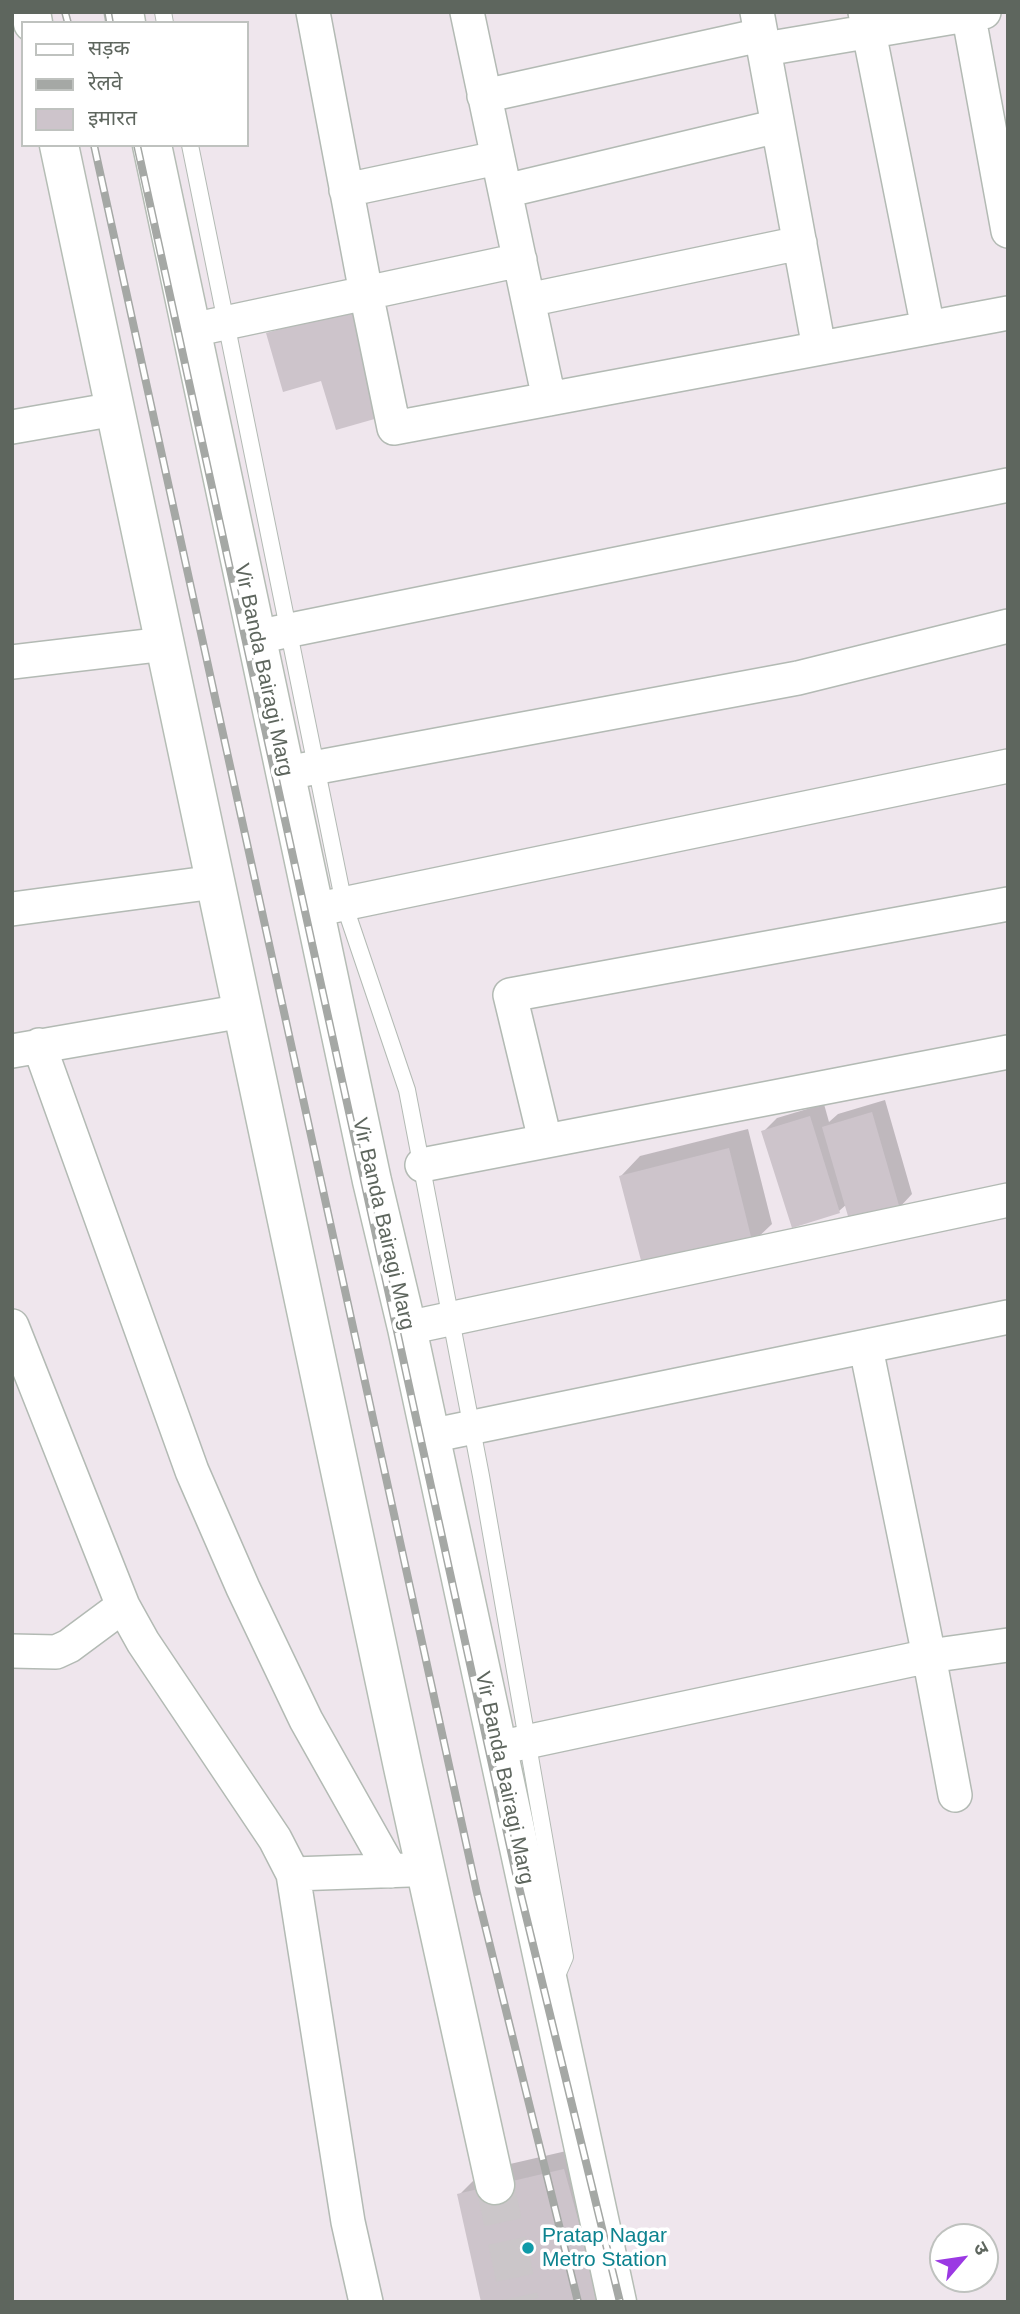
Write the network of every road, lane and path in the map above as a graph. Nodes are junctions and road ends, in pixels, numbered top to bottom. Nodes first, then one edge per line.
1 (313, 12) edge
2 (467, 12) edge
3 (973, 13) edge
4 (867, 22) edge
5 (761, 32) edge
6 (484, 96) junction
7 (778, 126) junction
8 (59, 147) edge
9 (153, 147) edge
10 (190, 147) edge
11 (497, 158) junction
12 (346, 190) junction
13 (505, 191) junction
14 (1008, 231) edge
15 (800, 243) junction
16 (520, 260) junction
17 (366, 293) junction
18 (528, 300) junction
19 (1008, 313) edge
20 (209, 326) junction
21 (928, 328) junction
22 (820, 348) junction
23 (549, 399) junction
24 (115, 409) junction
25 (12, 427) edge
26 (1008, 485) edge
27 (1008, 626) edge
28 (273, 634) junction
29 (164, 644) junction
30 (12, 662) edge
31 (1008, 766) edge
32 (301, 770) junction
33 (215, 882) junction
34 (1008, 904) edge
35 (329, 907) junction
36 (12, 909) edge
37 (243, 1011) junction
38 (26, 1048) edge
39 (1008, 1052) edge
40 (545, 1140) junction
41 (422, 1165) junction
42 (1008, 1200) edge
43 (1008, 1317) edge
44 (451, 1319) junction
45 (407, 1328) junction
46 (16, 1347) edge
47 (866, 1348) junction
48 (472, 1428) junction
49 (430, 1436) junction
50 (123, 1606) junction
51 (1008, 1645) edge
52 (12, 1651) edge
53 (929, 1656) junction
54 (513, 1745) junction
55 (955, 1795) dead end
56 (408, 1870) junction
57 (293, 1874) junction
58 (495, 2185) tunnel mouth
59 (366, 2302) edge
60 (617, 2302) edge

1 - 12 street
2 - 6 street
3 - 4 street
3 - 14 street
4 - 5 street
4 - 21 street
5 - 6 street
5 - 7 street
6 - 11 street
7 - 13 street
7 - 15 street
8 - 24 main road
9 - 20 main road, Vir Banda Bairagi Marg
10 - 20 lane
11 - 12 street
11 - 13 street
12 - 17 street
13 - 16 street
15 - 18 street
15 - 22 street
16 - 17 street
16 - 18 street
17 - 20 street
17 - 23 street
18 - 23 street
19 - 21 street
20 - 28 main road, Vir Banda Bairagi Marg
21 - 22 street
22 - 23 street
24 - 25 street
24 - 29 main road
26 - 28 street
27 - 32 street
28 - 32 main road, Vir Banda Bairagi Marg
29 - 30 street
29 - 33 main road
31 - 35 street
32 - 35 main road, Vir Banda Bairagi Marg
33 - 36 street
33 - 37 main road
34 - 40 street
35 - 41 lane
35 - 45 main road, Vir Banda Bairagi Marg
37 - 38 street
37 - 56 main road
38 - 56 street
39 - 40 street
40 - 41 street
41 - 44 lane
42 - 44 street
43 - 47 street
44 - 45 street
44 - 48 lane
45 - 49 main road, Vir Banda Bairagi Marg
46 - 50 street
47 - 48 street
47 - 53 street
48 - 49 street
48 - 54 lane
49 - 54 main road, Vir Banda Bairagi Marg
50 - 52 street
50 - 57 street
51 - 53 street
53 - 54 street
53 - 55 street
54 - 60 main road, Vir Banda Bairagi Marg
56 - 57 street
56 - 58 main road
57 - 59 street

